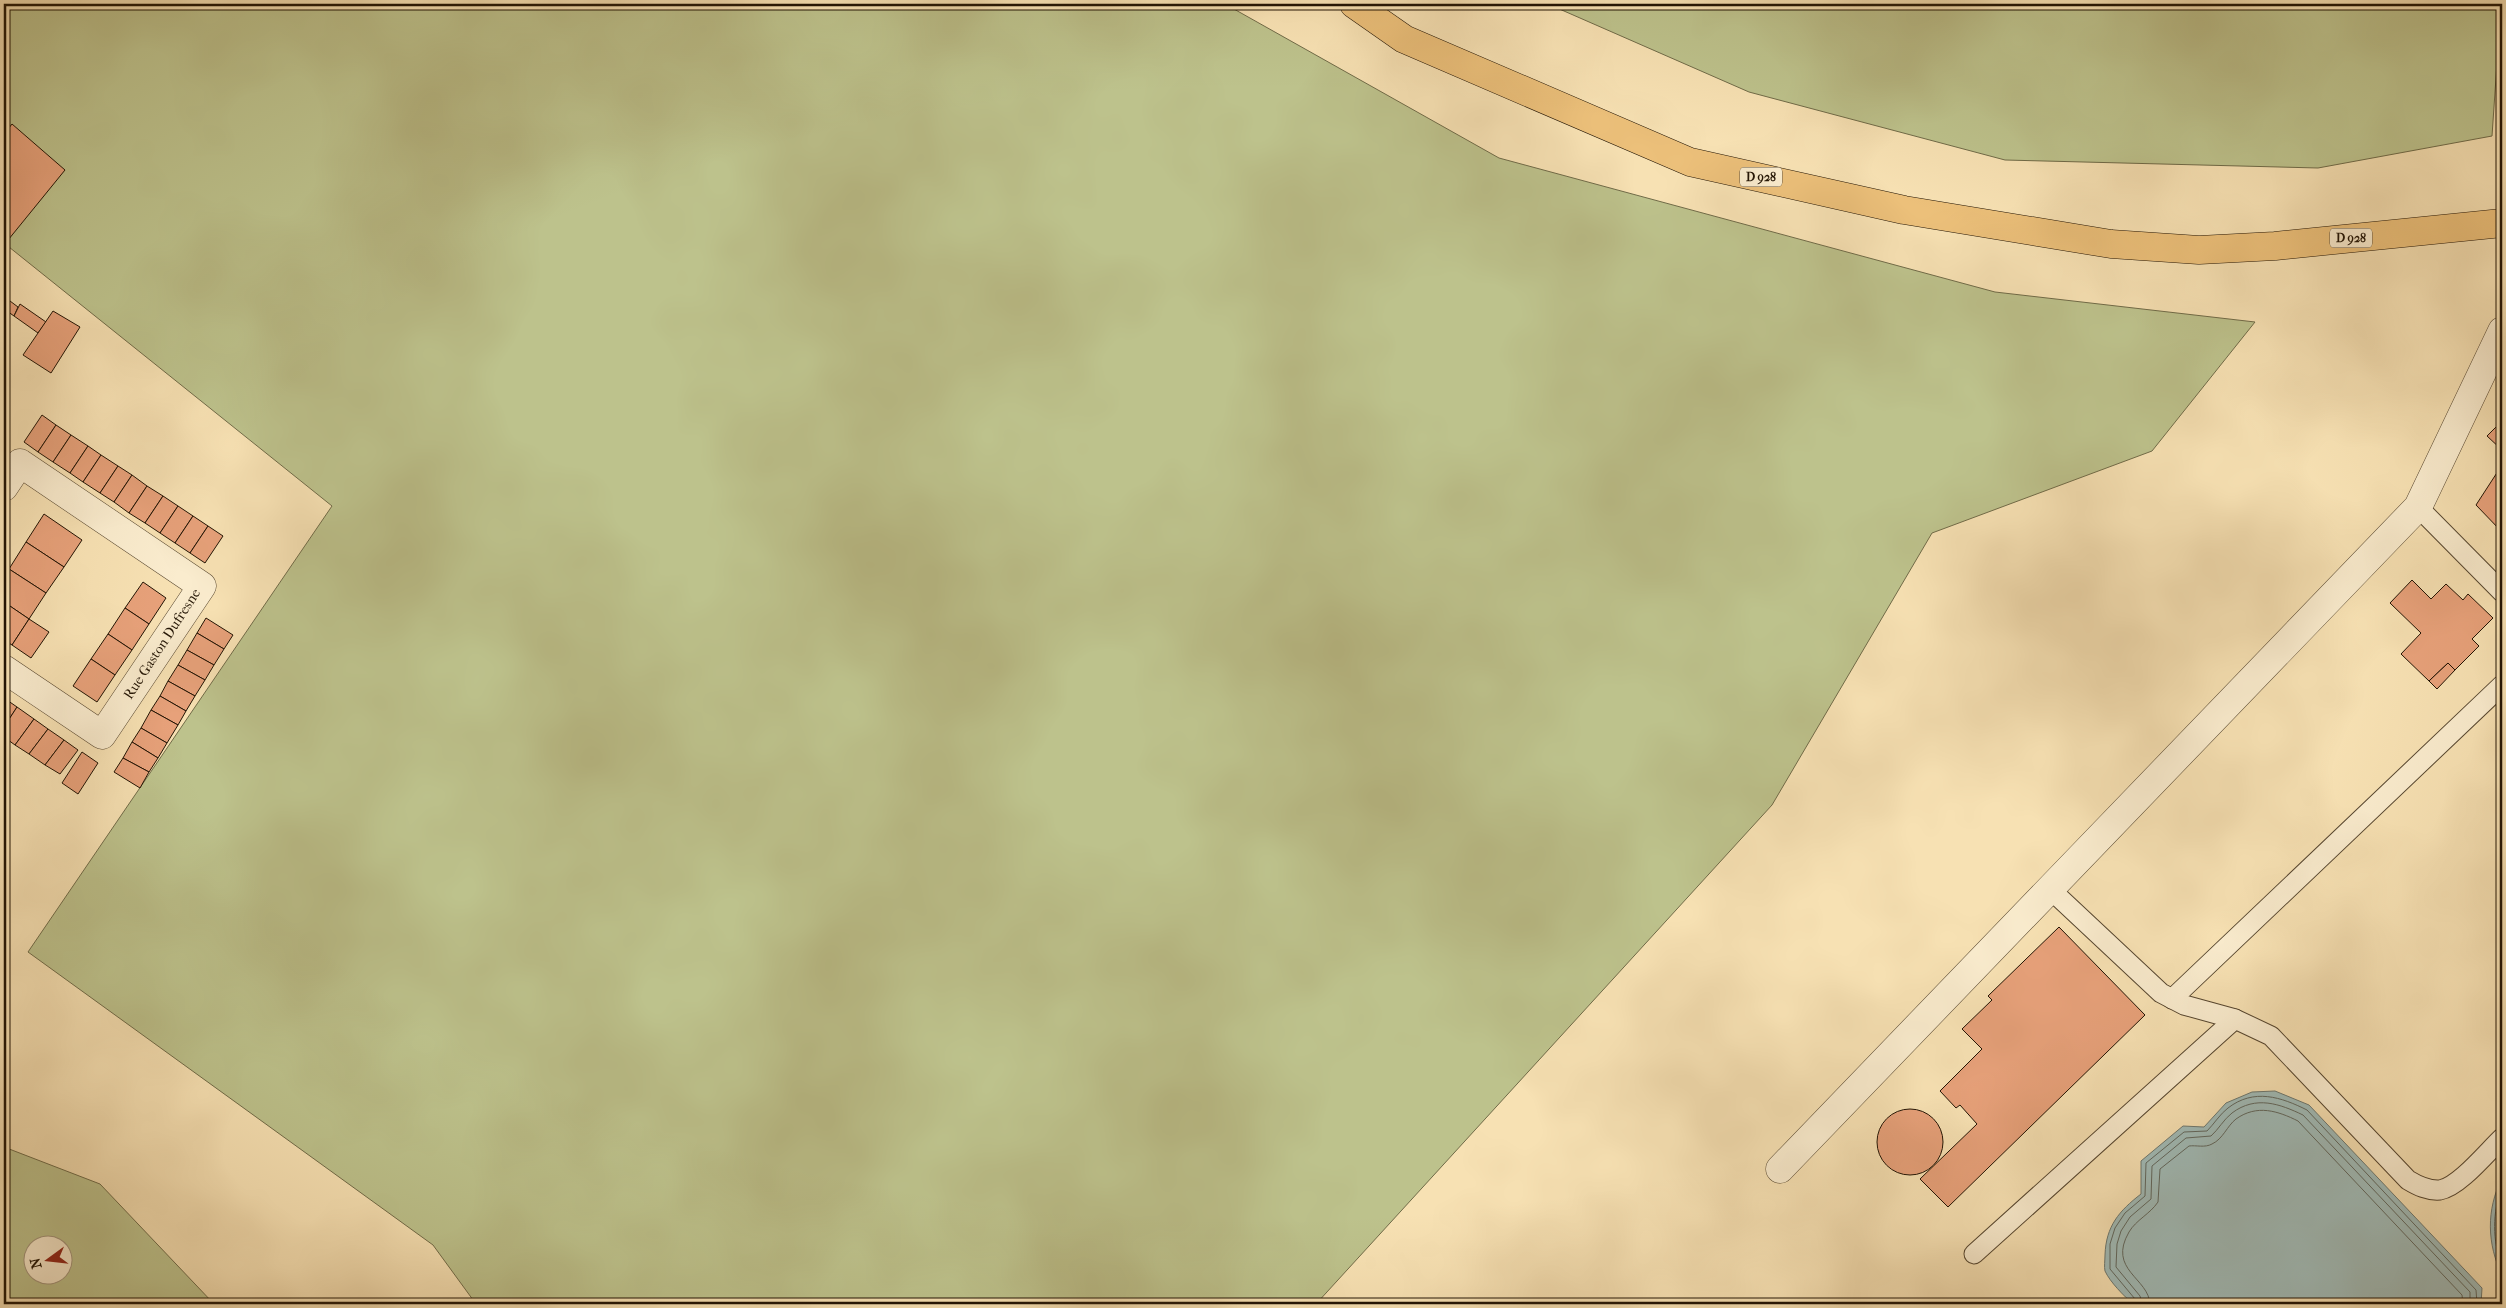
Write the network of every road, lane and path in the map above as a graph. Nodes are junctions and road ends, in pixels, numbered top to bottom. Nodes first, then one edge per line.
1 (1354, 4) edge
2 (2502, 223) edge
3 (2502, 331) edge
4 (4, 487) edge
5 (2418, 506) junction
6 (2502, 592) edge
7 (4, 669) edge
8 (2502, 685) edge
9 (2050, 889) junction
10 (2172, 999) junction
11 (2235, 1019) junction
12 (2502, 1138) edge
13 (1780, 1169) dead end
14 (1974, 1254) dead end

1 - 2 main road, D 928
3 - 5 street
4 - 7 street, Rue Gaston Dufresne
5 - 6 lane
5 - 9 street
8 - 10 lane
9 - 10 lane
9 - 13 street
10 - 11 lane
11 - 12 lane
11 - 14 lane

